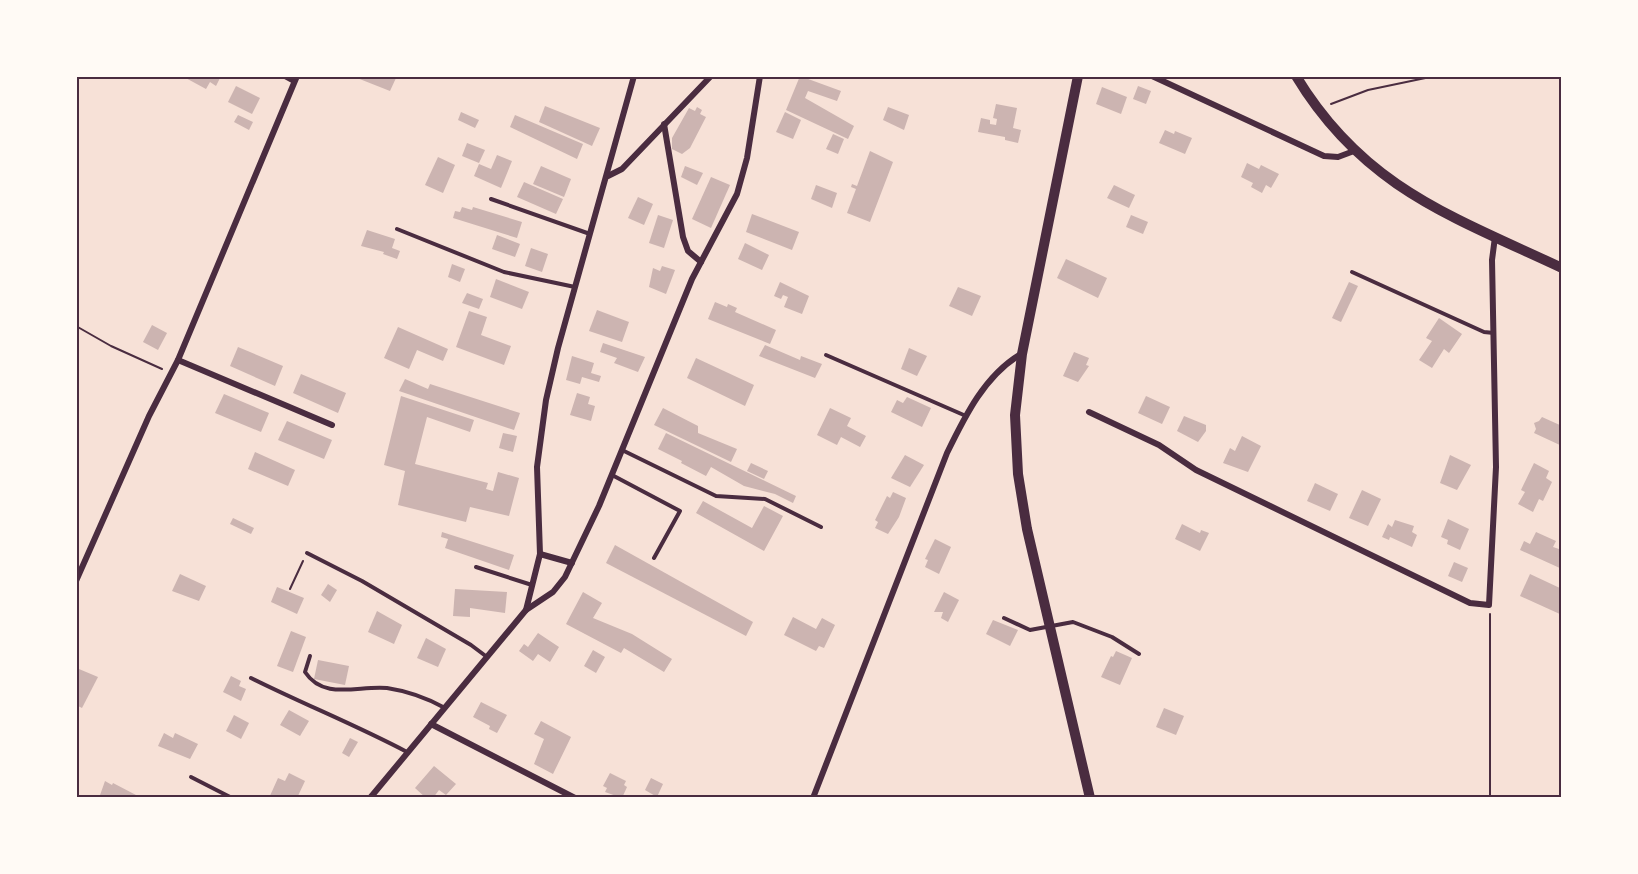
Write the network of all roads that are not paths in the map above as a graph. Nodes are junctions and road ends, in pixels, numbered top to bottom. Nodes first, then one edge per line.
1 (283, 76) edge
2 (634, 76) edge
3 (711, 76) edge
4 (760, 76) edge
5 (1078, 76) edge
6 (1152, 76) edge
7 (1224, 76) edge
8 (1296, 76) edge
9 (1208, 77) edge
10 (296, 80) edge
11 (664, 124) junction
12 (1353, 151) junction
13 (608, 176) junction
14 (491, 199) dead end
15 (397, 229) dead end
16 (591, 234) junction
17 (1495, 237) junction
18 (701, 262) junction
19 (1562, 268) edge
20 (1352, 272) dead end
21 (574, 287) junction
22 (1495, 333) junction
23 (1022, 354) junction
24 (826, 356) dead end
25 (178, 360) junction
26 (1089, 412) dead end
27 (966, 416) junction
28 (332, 425) dead end
29 (622, 450) junction
30 (612, 475) junction
31 (821, 527) dead end
32 (307, 553) road end
33 (540, 554) junction
34 (654, 558) dead end
35 (572, 563) junction
36 (476, 567) dead end
37 (76, 581) edge
38 (534, 586) junction
39 (526, 610) junction
40 (1004, 618) dead end
41 (1051, 626) junction
42 (1139, 654) dead end
43 (310, 656) dead end
44 (487, 658) junction
45 (251, 678) dead end
46 (445, 708) junction
47 (431, 724) junction
48 (407, 752) junction
49 (191, 777) dead end
50 (232, 798) edge
51 (370, 798) edge
52 (575, 798) edge
53 (813, 798) edge
54 (1090, 798) edge

1 - 10 lane
2 - 13 street
3 - 11 street
4 - 18 street
5 - 23 street
6 - 12 street
7 - 9 lane
8 - 12 street
10 - 25 street
11 - 13 street
11 - 18 street
12 - 17 street
13 - 16 street
14 - 16 lane
15 - 21 lane
16 - 21 street
17 - 19 street
17 - 22 street
18 - 29 street
20 - 22 lane
21 - 33 street
22 - 26 street
23 - 27 street
23 - 41 street
24 - 27 lane
25 - 28 street
25 - 37 street
27 - 53 street
29 - 30 street
29 - 31 lane
30 - 34 lane
30 - 35 street
32 - 44 lane
33 - 35 street
33 - 38 street
35 - 39 street
36 - 38 lane
38 - 39 street
39 - 44 street
40 - 41 lane
41 - 42 lane
41 - 54 street
43 - 46 lane
44 - 46 street
45 - 48 lane
46 - 47 street
47 - 48 street
47 - 52 street
48 - 51 street
49 - 50 lane

